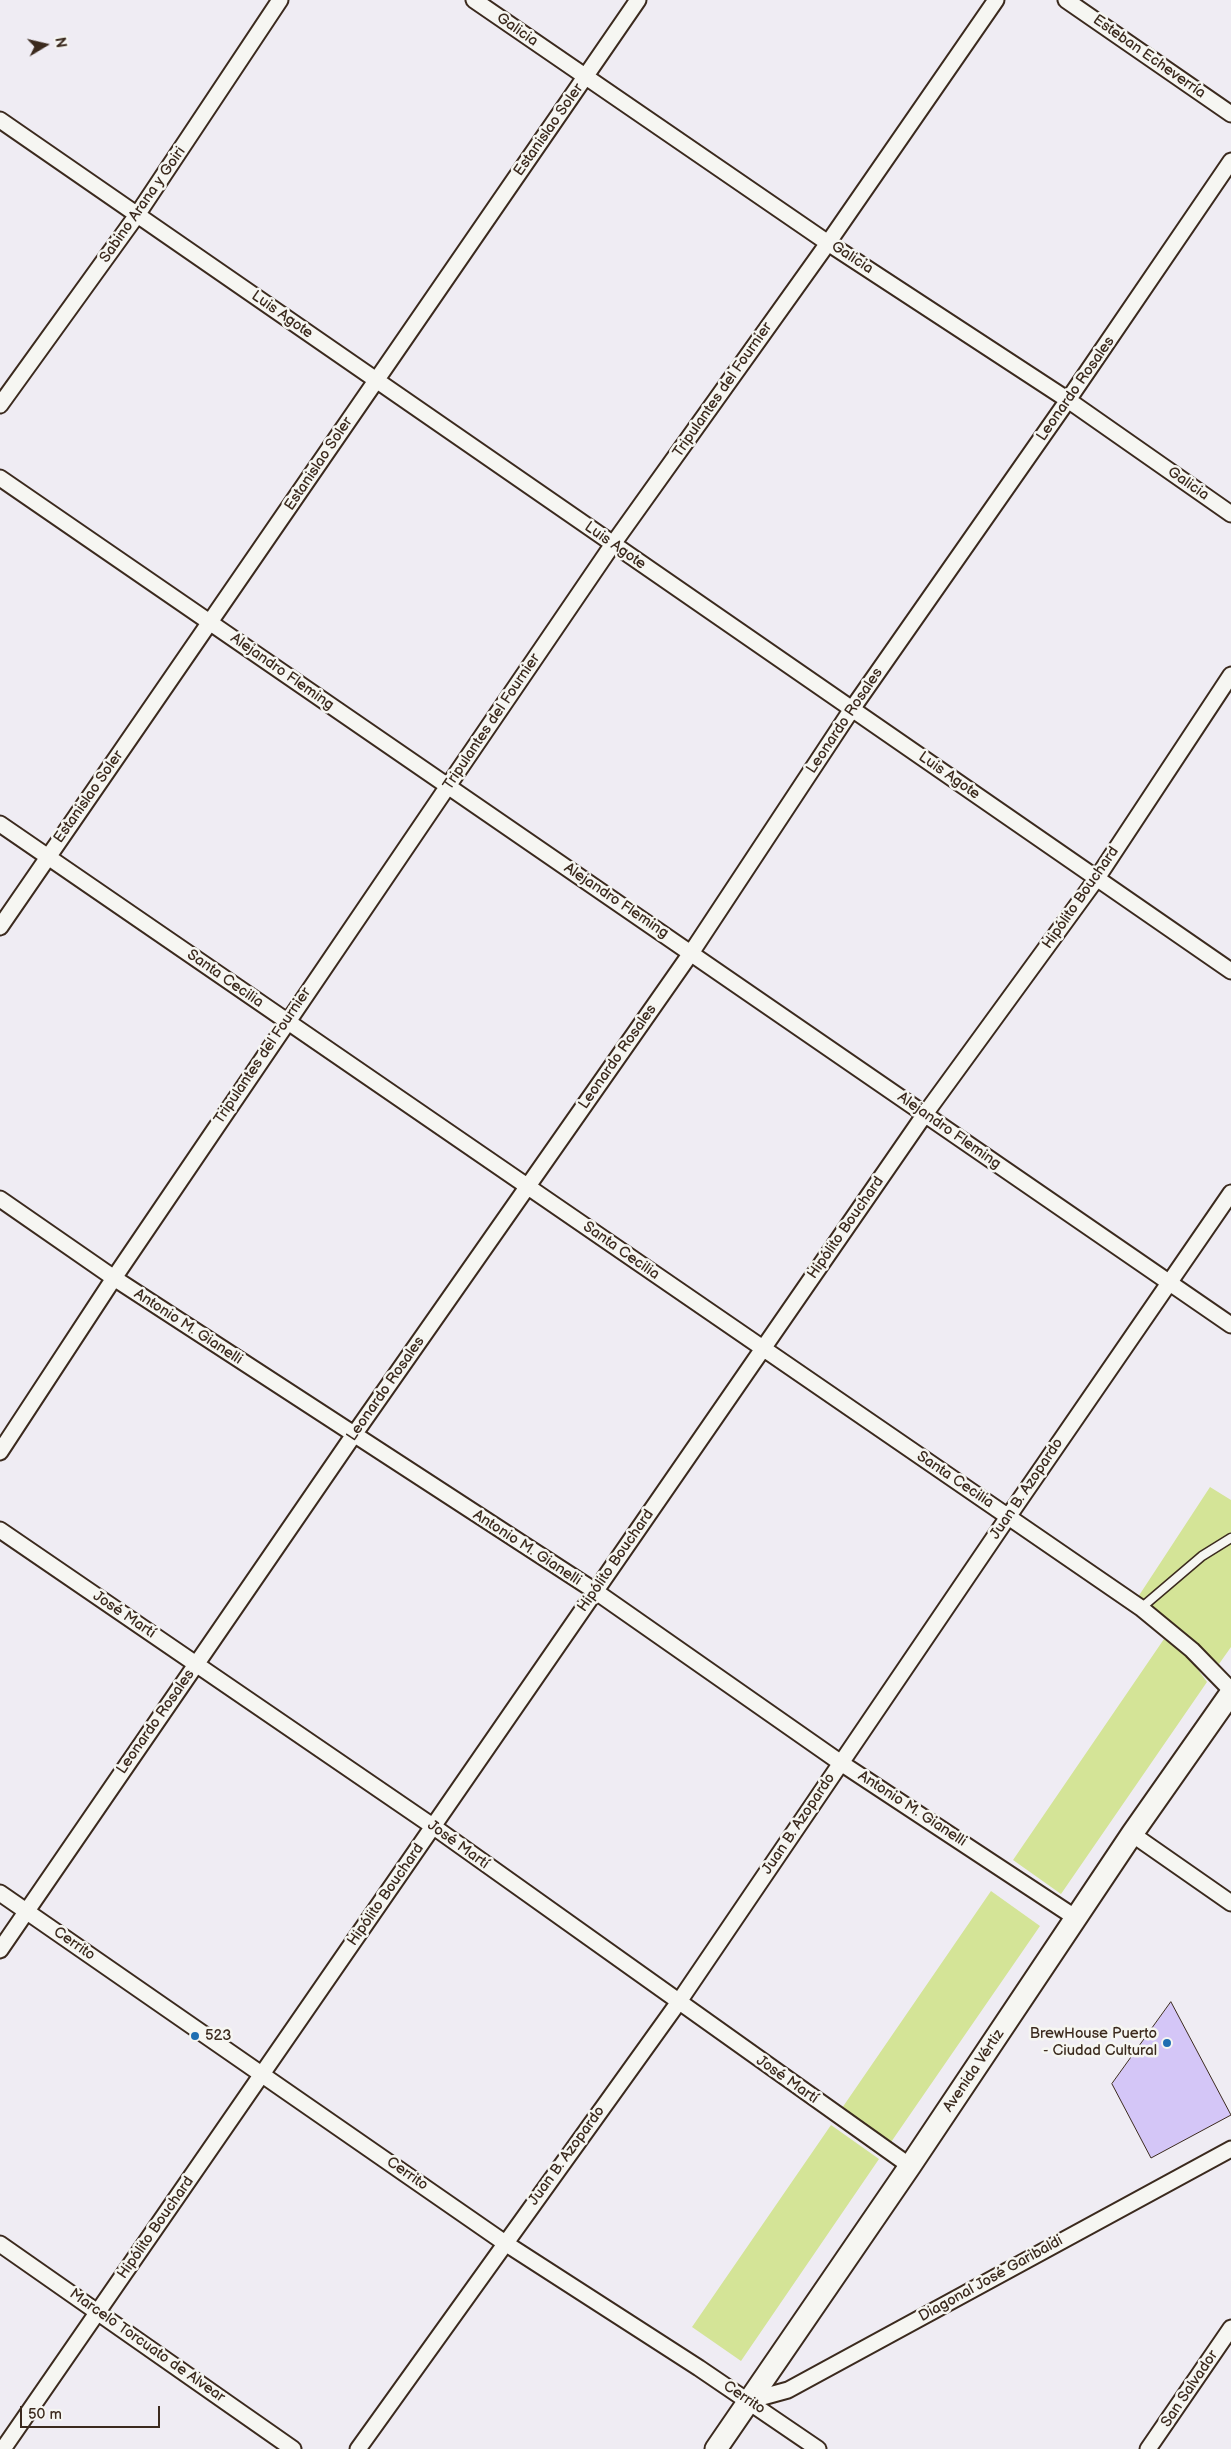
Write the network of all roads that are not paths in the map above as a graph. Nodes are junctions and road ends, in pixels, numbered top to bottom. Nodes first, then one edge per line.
1 (280, 0) edge
2 (474, 0) edge
3 (638, 0) edge
4 (996, 0) edge
5 (1066, 0) edge
6 (586, 77) junction
7 (1231, 114) edge
8 (0, 120) edge
9 (1231, 161) edge
10 (138, 215) junction
11 (828, 243) junction
12 (376, 380) junction
13 (1068, 400) junction
14 (0, 405) edge
15 (0, 478) edge
16 (1231, 514) edge
17 (613, 544) junction
18 (210, 622) junction
19 (1231, 675) edge
20 (852, 709) junction
21 (448, 786) junction
22 (0, 824) edge
23 (48, 857) junction
24 (1097, 878) junction
25 (0, 927) edge
26 (690, 953) junction
27 (1231, 971) edge
28 (287, 1021) junction
29 (925, 1114) junction
30 (528, 1186) junction
31 (1231, 1193) edge
32 (0, 1199) edge
33 (114, 1278) junction
34 (1169, 1282) junction
35 (1231, 1325) edge
36 (763, 1349) junction
37 (353, 1436) junction
38 (0, 1452) edge
39 (1008, 1517) junction
40 (0, 1530) edge
41 (1231, 1538) edge
42 (595, 1591) junction
43 (1141, 1608) junction
44 (197, 1664) junction
45 (1231, 1692) edge
46 (841, 1763) junction
47 (434, 1827) junction
48 (1132, 1834) junction
49 (0, 1892) edge
50 (1231, 1903) edge
51 (27, 1911) junction
52 (1076, 1918) junction
53 (0, 1950) edge
54 (678, 2003) junction
55 (262, 2074) junction
56 (1231, 2149) edge
57 (910, 2166) junction
58 (505, 2243) junction
59 (0, 2244) edge
60 (97, 2312) junction
61 (1231, 2328) edge
62 (748, 2401) junction
63 (3, 2449) edge
64 (293, 2449) edge
65 (358, 2449) edge
66 (716, 2449) edge
67 (818, 2449) edge
68 (1148, 2449) edge

1 - 10 street, Sabino Arana y Goiri
2 - 6 street, Galicia
3 - 6 street, Estanislao Soler
4 - 11 street, Tripulantes del Fournier
5 - 7 street, Esteban Echeverría
6 - 11 street, Galicia
6 - 12 street, Estanislao Soler
8 - 10 street, Luis Agote
9 - 13 street, Leonardo Rosales
10 - 12 street, Luis Agote
10 - 14 street, Sabino Arana y Goiri
11 - 13 street, Galicia
11 - 17 street, Tripulantes del Fournier
12 - 17 street, Luis Agote
12 - 18 street, Estanislao Soler
13 - 16 street, Galicia
13 - 20 street, Leonardo Rosales
15 - 18 street, Alejandro Fleming
17 - 20 street, Luis Agote
17 - 21 street, Tripulantes del Fournier
18 - 21 street, Alejandro Fleming
18 - 23 street, Estanislao Soler
19 - 24 street, Hipólito Bouchard
20 - 24 street, Luis Agote
20 - 26 street, Leonardo Rosales
21 - 26 street, Alejandro Fleming
21 - 28 street, Tripulantes del Fournier
22 - 23 street, Santa Cecilia
23 - 25 street, Estanislao Soler
23 - 28 street, Santa Cecilia
24 - 27 street, Luis Agote
24 - 29 street, Hipólito Bouchard
26 - 29 street, Alejandro Fleming
26 - 30 street, Leonardo Rosales
28 - 30 street, Santa Cecilia
28 - 33 street, Tripulantes del Fournier
29 - 34 street, Alejandro Fleming
29 - 36 street, Hipólito Bouchard
30 - 36 street, Santa Cecilia
30 - 37 street, Leonardo Rosales
31 - 34 street, Juan B. Azopardo
32 - 33 street, Antonio M. Gianelli
33 - 37 street, Antonio M. Gianelli
33 - 38 street, Tripulantes del Fournier
34 - 35 street, Alejandro Fleming
34 - 39 street, Juan B. Azopardo
36 - 39 street, Santa Cecilia
36 - 42 street, Hipólito Bouchard
37 - 42 street, Antonio M. Gianelli
37 - 44 street, Leonardo Rosales
39 - 43 street, Santa Cecilia
39 - 46 street, Juan B. Azopardo
40 - 44 street, José Martí
41 - 43 lane
42 - 46 street, Antonio M. Gianelli
42 - 47 street, Hipólito Bouchard
43 - 45 street, Santa Cecilia
44 - 47 street, José Martí
44 - 51 street, Leonardo Rosales
45 - 48 street, Avenida Vértiz
46 - 52 street, Antonio M. Gianelli
46 - 54 street, Juan B. Azopardo
47 - 54 street, José Martí
47 - 55 street, Hipólito Bouchard
48 - 50 street
48 - 52 street, Avenida Vértiz
49 - 51 street, Cerrito
51 - 53 street, Leonardo Rosales
51 - 55 street, Cerrito
52 - 57 street, Avenida Vértiz
54 - 57 street, José Martí
54 - 58 street, Juan B. Azopardo
55 - 58 street, Cerrito
55 - 60 street, Hipólito Bouchard
56 - 62 street, Diagonal José Garibaldi
57 - 62 street, Avenida Vértiz
58 - 62 street, Cerrito
58 - 65 street, Juan B. Azopardo
59 - 60 street, Marcelo Torcuato de Alvear
60 - 63 street, Hipólito Bouchard
60 - 64 street, Marcelo Torcuato de Alvear
61 - 68 street, San Salvador
62 - 66 street, Avenida Vértiz
62 - 67 street, Cerrito

